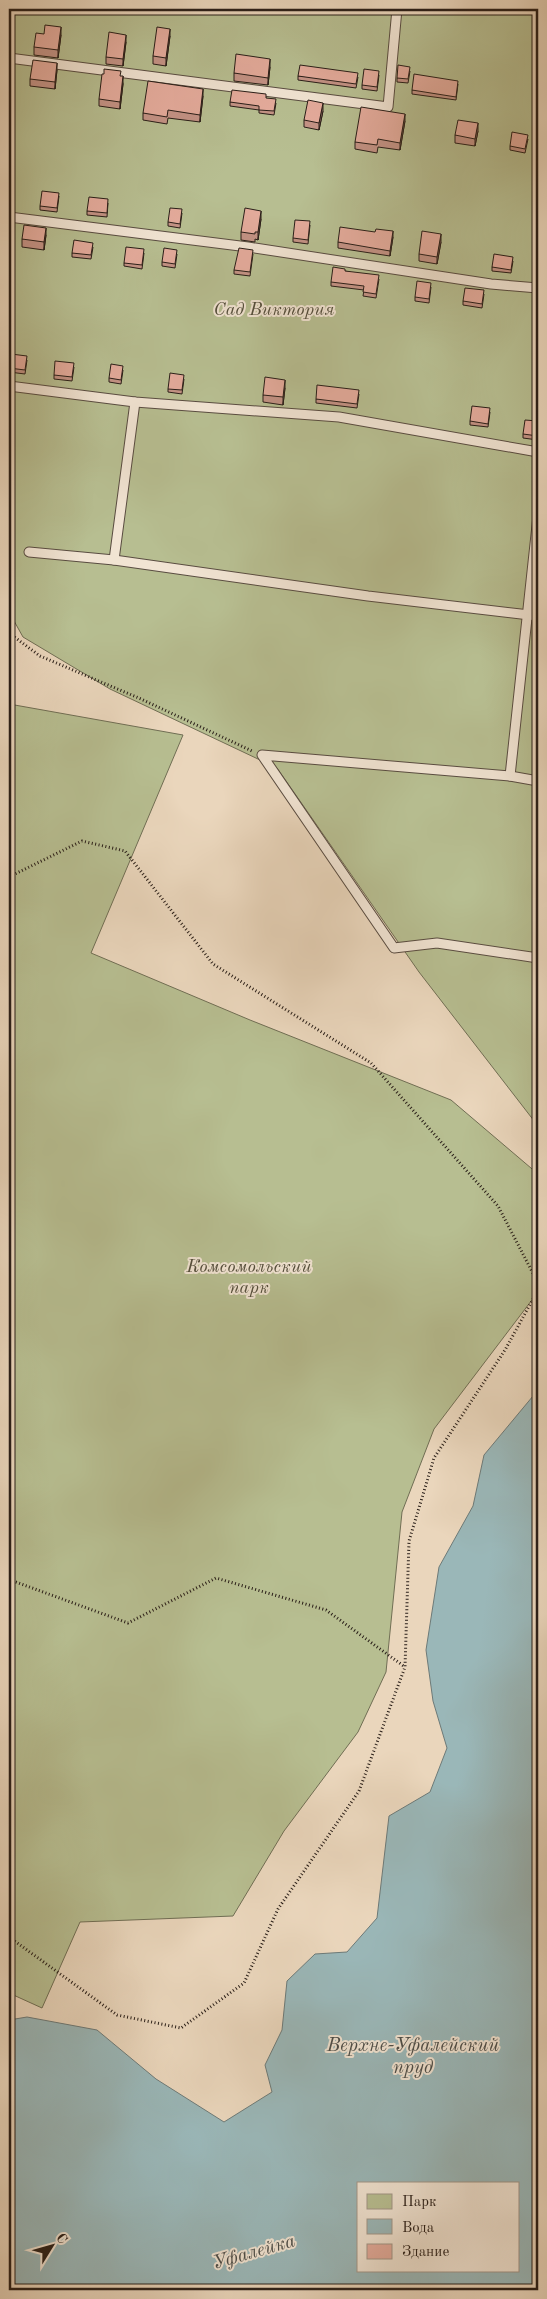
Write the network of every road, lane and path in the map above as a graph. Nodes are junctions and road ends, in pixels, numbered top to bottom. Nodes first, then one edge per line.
1 (397, 9) edge
2 (9, 58) edge
3 (9, 217) edge
4 (538, 288) edge
5 (9, 386) edge
6 (136, 402) junction
7 (538, 452) edge
8 (538, 516) edge
9 (29, 552) dead end
10 (114, 560) junction
11 (534, 616) edge
12 (9, 633) edge
13 (262, 755) junction
14 (510, 776) junction
15 (538, 780) edge
16 (9, 872) edge
17 (538, 958) edge
18 (538, 1283) edge
19 (538, 1290) edge
20 (9, 1581) edge
21 (405, 1667) junction
22 (9, 1937) edge

1 - 2 lane
3 - 4 lane
5 - 6 lane
6 - 7 lane
6 - 10 lane
8 - 11 lane
9 - 10 lane
10 - 11 lane
11 - 14 lane
12 - 13 path
13 - 14 lane
13 - 17 lane
14 - 15 lane
16 - 18 path
19 - 21 path
20 - 21 path
21 - 22 path

